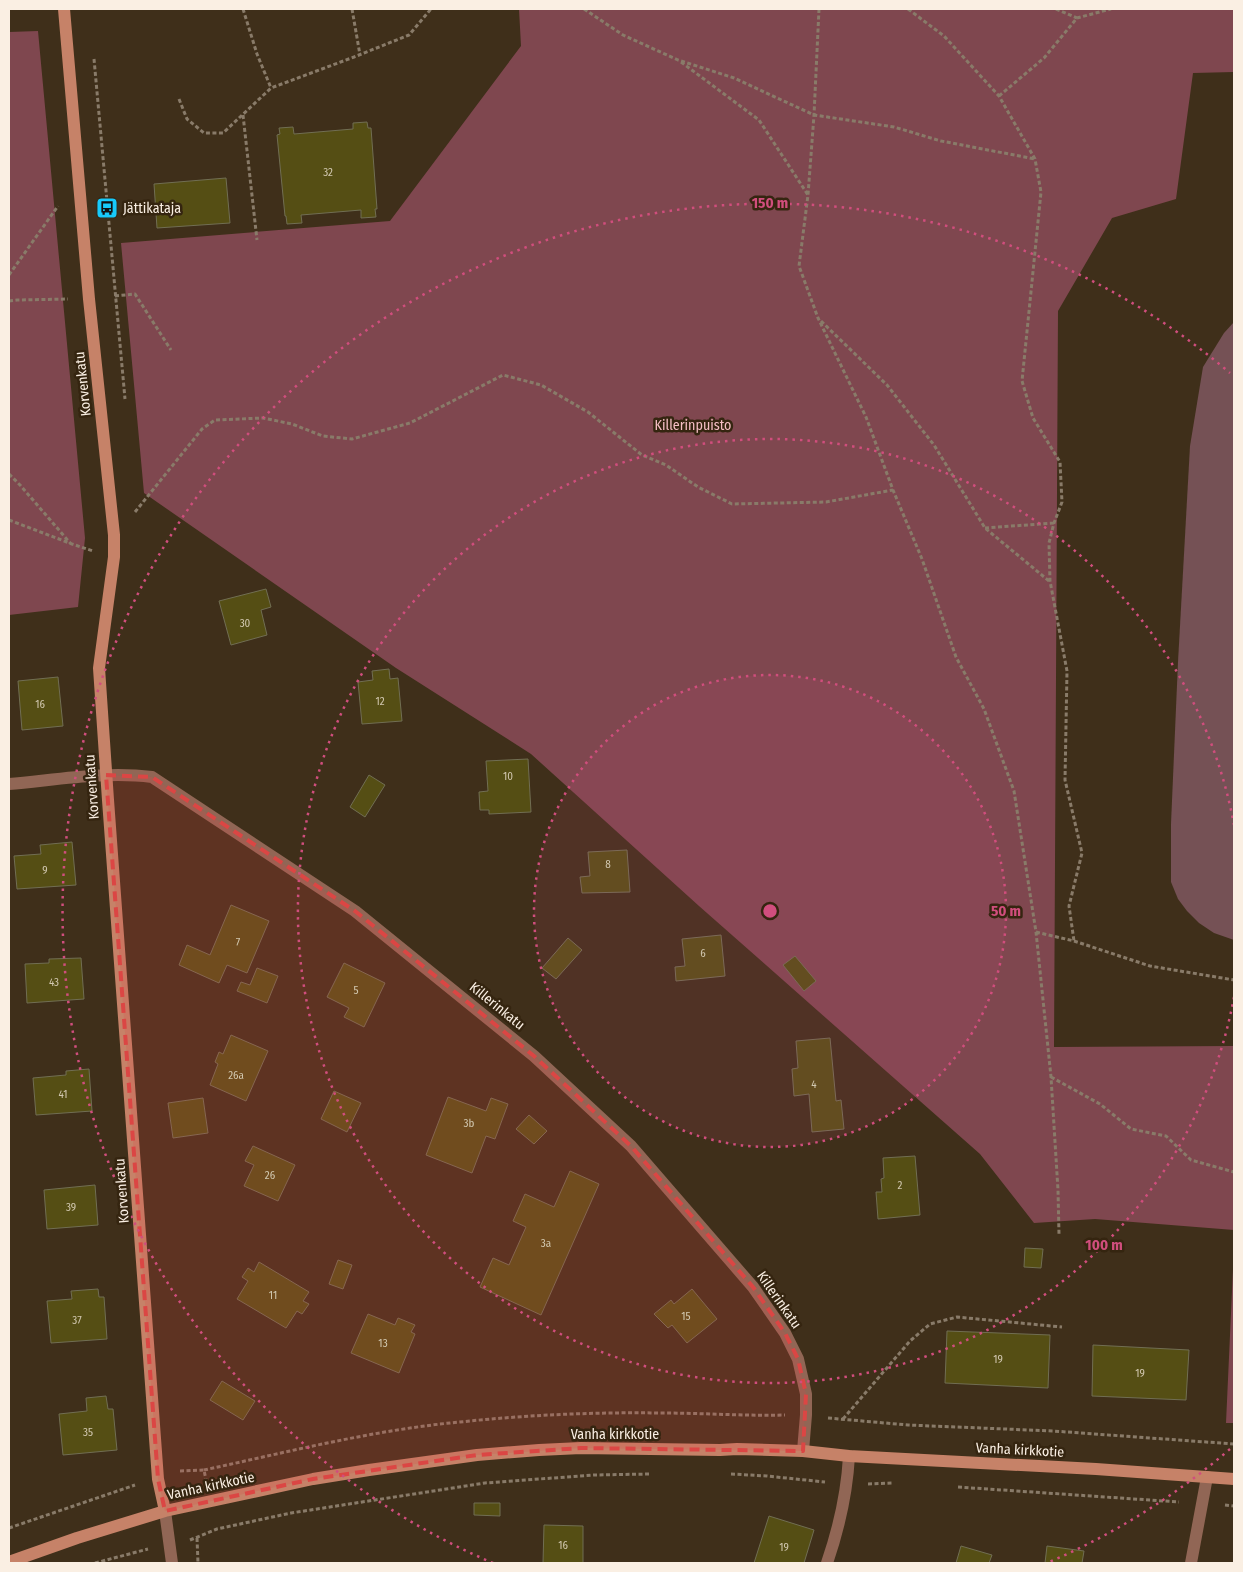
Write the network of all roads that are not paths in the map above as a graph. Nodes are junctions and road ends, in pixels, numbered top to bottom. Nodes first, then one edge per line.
1 (64, 9) edge
2 (106, 775) junction
3 (9, 784) edge
4 (803, 1451) junction
5 (849, 1456) junction
6 (1207, 1477) junction
7 (1234, 1479) edge
8 (165, 1511) junction
9 (9, 1562) edge
10 (172, 1563) edge
11 (827, 1563) edge
12 (1191, 1563) edge

1 - 2 street, Korvenkatu
2 - 3 street, Killerinkatu
2 - 4 street, Killerinkatu
2 - 8 street, Korvenkatu
4 - 5 street, Vanha kirkkotie
4 - 8 street, Vanha kirkkotie
5 - 6 street, Vanha kirkkotie
5 - 11 street
6 - 7 street, Vanha kirkkotie
6 - 12 street
8 - 9 street, Vanha kirkkotie
8 - 10 street, Korvenkatu

